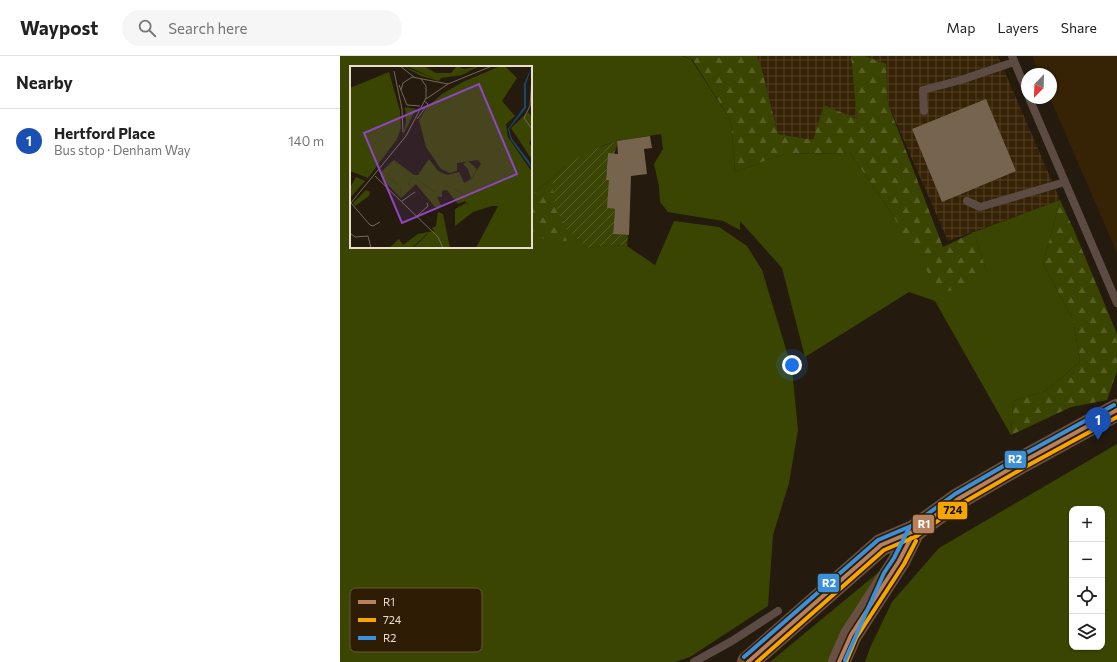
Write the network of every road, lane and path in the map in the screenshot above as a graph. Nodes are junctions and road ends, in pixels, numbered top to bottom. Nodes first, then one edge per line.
1 (1013, 59) edge
2 (1021, 78) edge
3 (1032, 104) edge
4 (924, 111) dead end
5 (1065, 182) junction
6 (967, 201) dead end
7 (1117, 303) edge
8 (1117, 410) edge
9 (914, 531) junction
10 (889, 575) junction
11 (778, 612) dead end
12 (694, 662) edge
13 (748, 662) edge
14 (840, 662) edge
15 (850, 662) edge

1 - 2 lane
1 - 4 lane
3 - 5 lane
5 - 6 lane
5 - 7 lane
8 - 9 main road
9 - 10 main road
9 - 13 main road
10 - 14 main road
10 - 15 main road
11 - 12 lane

